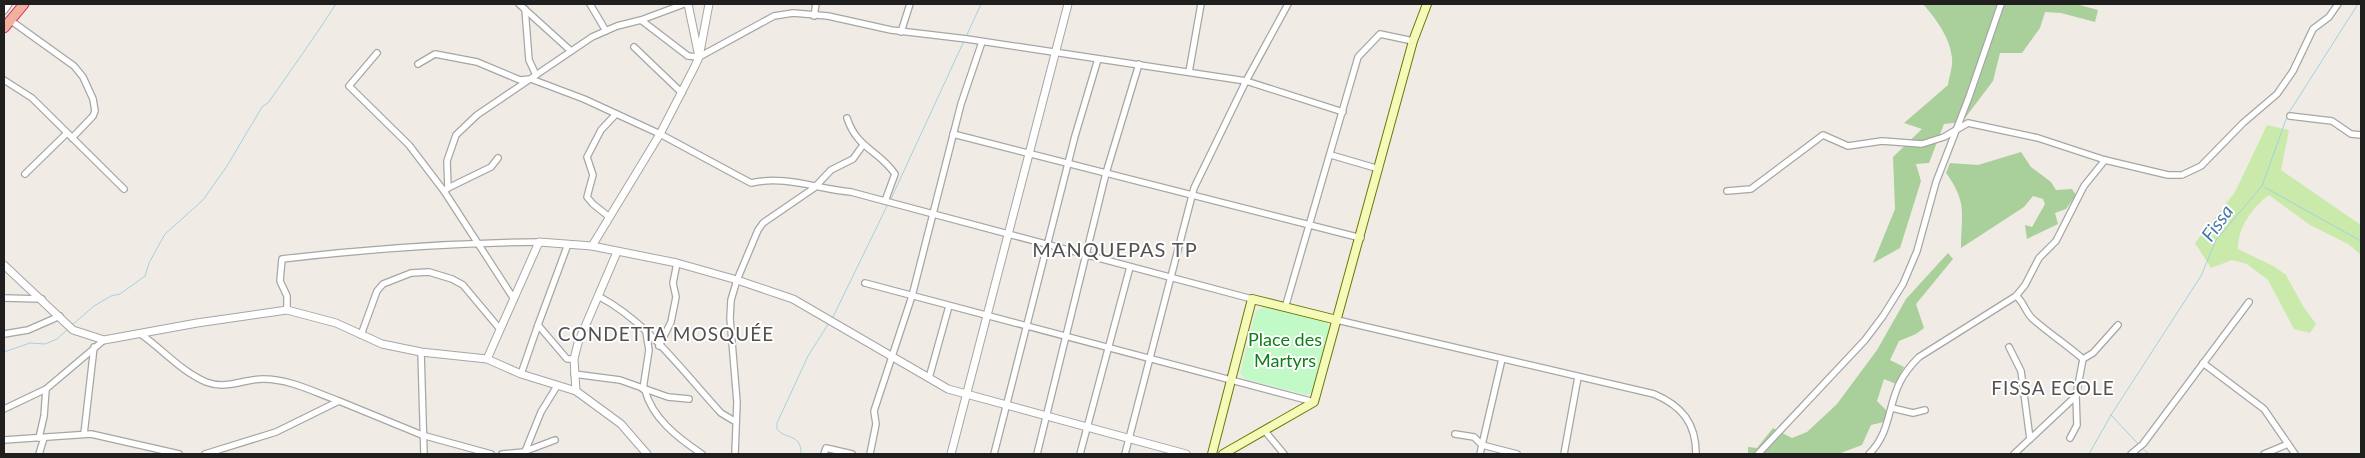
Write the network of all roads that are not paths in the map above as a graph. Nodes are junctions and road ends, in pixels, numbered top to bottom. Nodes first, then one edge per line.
1 (10, 4) edge
2 (24, 4) edge
3 (519, 4) edge
4 (590, 4) edge
5 (684, 4) edge
6 (688, 4) edge
7 (708, 4) edge
8 (816, 4) edge
9 (910, 4) edge
10 (1068, 4) edge
11 (1200, 4) edge
12 (1288, 4) edge
13 (1427, 4) edge
14 (2001, 4) edge
15 (2338, 4) edge
16 (525, 9) junction
17 (4, 11) edge
18 (814, 16) junction
19 (10, 20) junction
20 (641, 20) junction
21 (4, 28) edge
22 (606, 31) junction
23 (901, 32) junction
24 (1413, 41) junction
25 (982, 42) junction
26 (634, 47) dead end
27 (571, 51) junction
28 (377, 53) dead end
29 (1056, 53) junction
30 (700, 57) junction
31 (1098, 59) junction
32 (418, 64) dead end
33 (1139, 64) junction
34 (1188, 72) junction
35 (536, 75) junction
36 (531, 79) junction
37 (4, 80) edge
38 (1246, 80) junction
39 (682, 93) junction
40 (1343, 112) junction
41 (616, 114) junction
42 (2290, 116) dead end
43 (847, 118) dead end
44 (1955, 131) junction
45 (67, 133) junction
46 (660, 134) junction
47 (954, 134) junction
48 (2361, 135) edge
49 (72, 138) junction
50 (864, 145) junction
51 (1030, 153) junction
52 (1330, 155) junction
53 (498, 158) dead end
54 (2105, 160) junction
55 (1069, 163) junction
56 (1379, 169) junction
57 (1106, 173) junction
58 (25, 174) dead end
59 (124, 188) dead end
60 (814, 188) junction
61 (446, 190) junction
62 (1727, 191) dead end
63 (1192, 195) junction
64 (888, 202) junction
65 (934, 214) junction
66 (608, 216) junction
67 (1308, 225) junction
68 (1008, 234) junction
69 (1360, 238) junction
70 (538, 242) junction
71 (476, 243) junction
72 (568, 244) junction
73 (1048, 244) junction
74 (592, 246) junction
75 (617, 252) junction
76 (1086, 255) junction
77 (677, 263) junction
78 (4, 265) edge
79 (1130, 267) junction
80 (1170, 277) junction
81 (737, 280) junction
82 (865, 283) dead end
83 (598, 296) junction
84 (912, 296) junction
85 (2016, 296) junction
86 (4, 298) edge
87 (42, 299) junction
88 (514, 299) junction
89 (1252, 299) junction
90 (2249, 302) dead end
91 (950, 306) junction
92 (1285, 308) junction
93 (287, 310) junction
94 (60, 316) junction
95 (987, 316) junction
96 (1337, 320) junction
97 (538, 325) junction
98 (2118, 325) dead end
99 (1027, 326) junction
100 (499, 328) junction
101 (646, 332) junction
102 (4, 334) edge
103 (142, 335) junction
104 (360, 335) junction
105 (1066, 337) junction
106 (104, 340) junction
107 (659, 346) junction
108 (94, 347) junction
109 (2009, 347) dead end
110 (1108, 348) junction
111 (420, 352) junction
112 (487, 358) junction
113 (893, 358) junction
114 (574, 359) junction
115 (1149, 359) junction
116 (1502, 359) junction
117 (2083, 359) junction
118 (2203, 363) junction
119 (520, 374) junction
120 (574, 374) junction
121 (1578, 377) junction
122 (928, 378) junction
123 (1231, 381) junction
124 (557, 386) junction
125 (46, 389) junction
126 (644, 389) junction
127 (576, 391) junction
128 (966, 395) junction
129 (2076, 396) junction
130 (689, 399) dead end
131 (339, 402) junction
132 (1314, 402) junction
133 (1007, 405) junction
134 (1892, 408) junction
135 (4, 409) edge
136 (1925, 410) dead end
137 (1046, 416) junction
138 (736, 422) junction
139 (1087, 427) junction
140 (1264, 430) junction
141 (84, 434) junction
142 (1455, 434) dead end
143 (422, 435) junction
144 (1129, 437) junction
145 (41, 438) junction
146 (2070, 438) dead end
147 (2030, 439) junction
148 (4, 440) edge
149 (555, 440) dead end
150 (2288, 444) junction
151 (1482, 445) junction
152 (219, 452) edge
153 (524, 453) edge
154 (39, 454) edge
155 (179, 454) edge
156 (205, 454) edge
157 (424, 454) edge
158 (491, 454) edge
159 (502, 454) edge
160 (647, 454) edge
161 (702, 454) edge
162 (735, 454) edge
163 (824, 454) edge
164 (852, 454) edge
165 (870, 454) edge
166 (951, 454) edge
167 (994, 454) edge
168 (1037, 454) edge
169 (1080, 454) edge
170 (1124, 454) edge
171 (1186, 454) edge
172 (1212, 454) edge
173 (1223, 454) edge
174 (1284, 454) edge
175 (1480, 454) edge
176 (1518, 454) edge
177 (1564, 454) edge
178 (1696, 454) edge
179 (1758, 454) edge
180 (1870, 454) edge
181 (2014, 454) edge
182 (2131, 454) edge
183 (2264, 454) edge
184 (2295, 454) edge

1 - 17 street
2 - 19 highway
3 - 16 street
4 - 22 street
5 - 20 street
6 - 30 street
7 - 30 street
8 - 18 street
9 - 23 street
10 - 29 street
11 - 34 street
12 - 38 street
13 - 24 main road
14 - 44 street
15 - 54 street
16 - 27 street
16 - 35 street
18 - 23 street
18 - 30 street
19 - 21 highway
19 - 49 street
20 - 22 street
20 - 30 street
22 - 27 street
23 - 25 street
24 - 40 street
24 - 56 main road
25 - 29 street
25 - 47 street
26 - 39 street
27 - 35 street
28 - 61 street
29 - 31 street
29 - 51 street
30 - 39 street
31 - 33 street
31 - 55 street
32 - 36 street
33 - 34 street
33 - 57 street
34 - 38 street
35 - 36 street
36 - 41 street
36 - 61 street
37 - 45 street
38 - 40 street
38 - 63 street
39 - 46 street
40 - 52 street
41 - 46 street
41 - 66 street
42 - 48 street
43 - 50 street
44 - 54 street
44 - 62 street
44 - 179 street
45 - 49 street
45 - 58 street
46 - 60 street
46 - 66 street
47 - 51 street
47 - 65 street
49 - 59 street
50 - 60 street
50 - 64 street
51 - 55 street
51 - 68 street
52 - 56 street
52 - 67 street
53 - 61 street
54 - 85 street
55 - 57 street
55 - 73 street
56 - 69 main road
57 - 63 street
57 - 76 street
60 - 64 street
60 - 81 street
61 - 71 street
63 - 67 street
63 - 80 street
64 - 65 street
65 - 68 street
65 - 84 street
66 - 74 street
67 - 69 street
67 - 92 street
68 - 73 street
68 - 95 street
69 - 96 main road
70 - 71 street
70 - 72 street
70 - 88 street
71 - 88 street
71 - 93 street
72 - 74 street
72 - 97 street
73 - 76 street
73 - 99 street
74 - 75 street
75 - 77 street
75 - 83 street
76 - 79 street
76 - 105 street
77 - 81 street
77 - 107 street
78 - 87 street
79 - 80 street
79 - 110 street
80 - 89 street
80 - 115 street
81 - 113 street
81 - 138 street
82 - 84 street
83 - 101 street
83 - 114 street
84 - 91 street
84 - 113 street
85 - 117 street
85 - 134 street
86 - 87 street
87 - 94 street
88 - 100 street
89 - 92 main road
89 - 123 main road
90 - 118 street
91 - 95 street
91 - 122 street
92 - 96 main road
93 - 103 street
93 - 104 street
94 - 102 street
94 - 106 street
95 - 99 street
95 - 128 street
96 - 116 street
96 - 132 main road
97 - 114 street
97 - 119 street
98 - 117 street
99 - 105 street
99 - 133 street
100 - 104 street
100 - 112 street
101 - 107 street
101 - 126 street
103 - 106 street
103 - 131 street
104 - 111 street
105 - 110 street
105 - 137 street
106 - 108 street
107 - 138 street
108 - 125 street
108 - 141 street
109 - 147 street
110 - 115 street
110 - 139 street
111 - 112 street
111 - 143 street
112 - 119 street
113 - 122 street
113 - 165 street
114 - 120 street
115 - 123 street
115 - 144 street
116 - 121 street
116 - 151 street
117 - 129 street
118 - 150 street
118 - 182 street
119 - 124 street
120 - 126 street
120 - 127 street
121 - 177 street
121 - 178 street
122 - 128 street
123 - 132 street
123 - 172 main road
124 - 127 street
124 - 153 street
125 - 135 street
125 - 145 street
126 - 130 street
126 - 161 street
127 - 160 street
128 - 133 street
128 - 166 street
129 - 146 street
129 - 147 street
131 - 143 street
131 - 152 street
132 - 140 main road
133 - 137 street
133 - 167 street
134 - 136 street
134 - 180 street
137 - 139 street
137 - 168 street
138 - 162 street
139 - 144 street
139 - 169 street
140 - 173 main road
140 - 174 street
141 - 145 street
141 - 155 street
142 - 151 street
143 - 157 street
143 - 158 street
144 - 170 street
144 - 171 street
145 - 148 street
145 - 154 street
147 - 181 street
149 - 153 street
150 - 183 street
150 - 184 street
151 - 175 street
151 - 176 street
152 - 156 street
153 - 159 street
163 - 164 street

